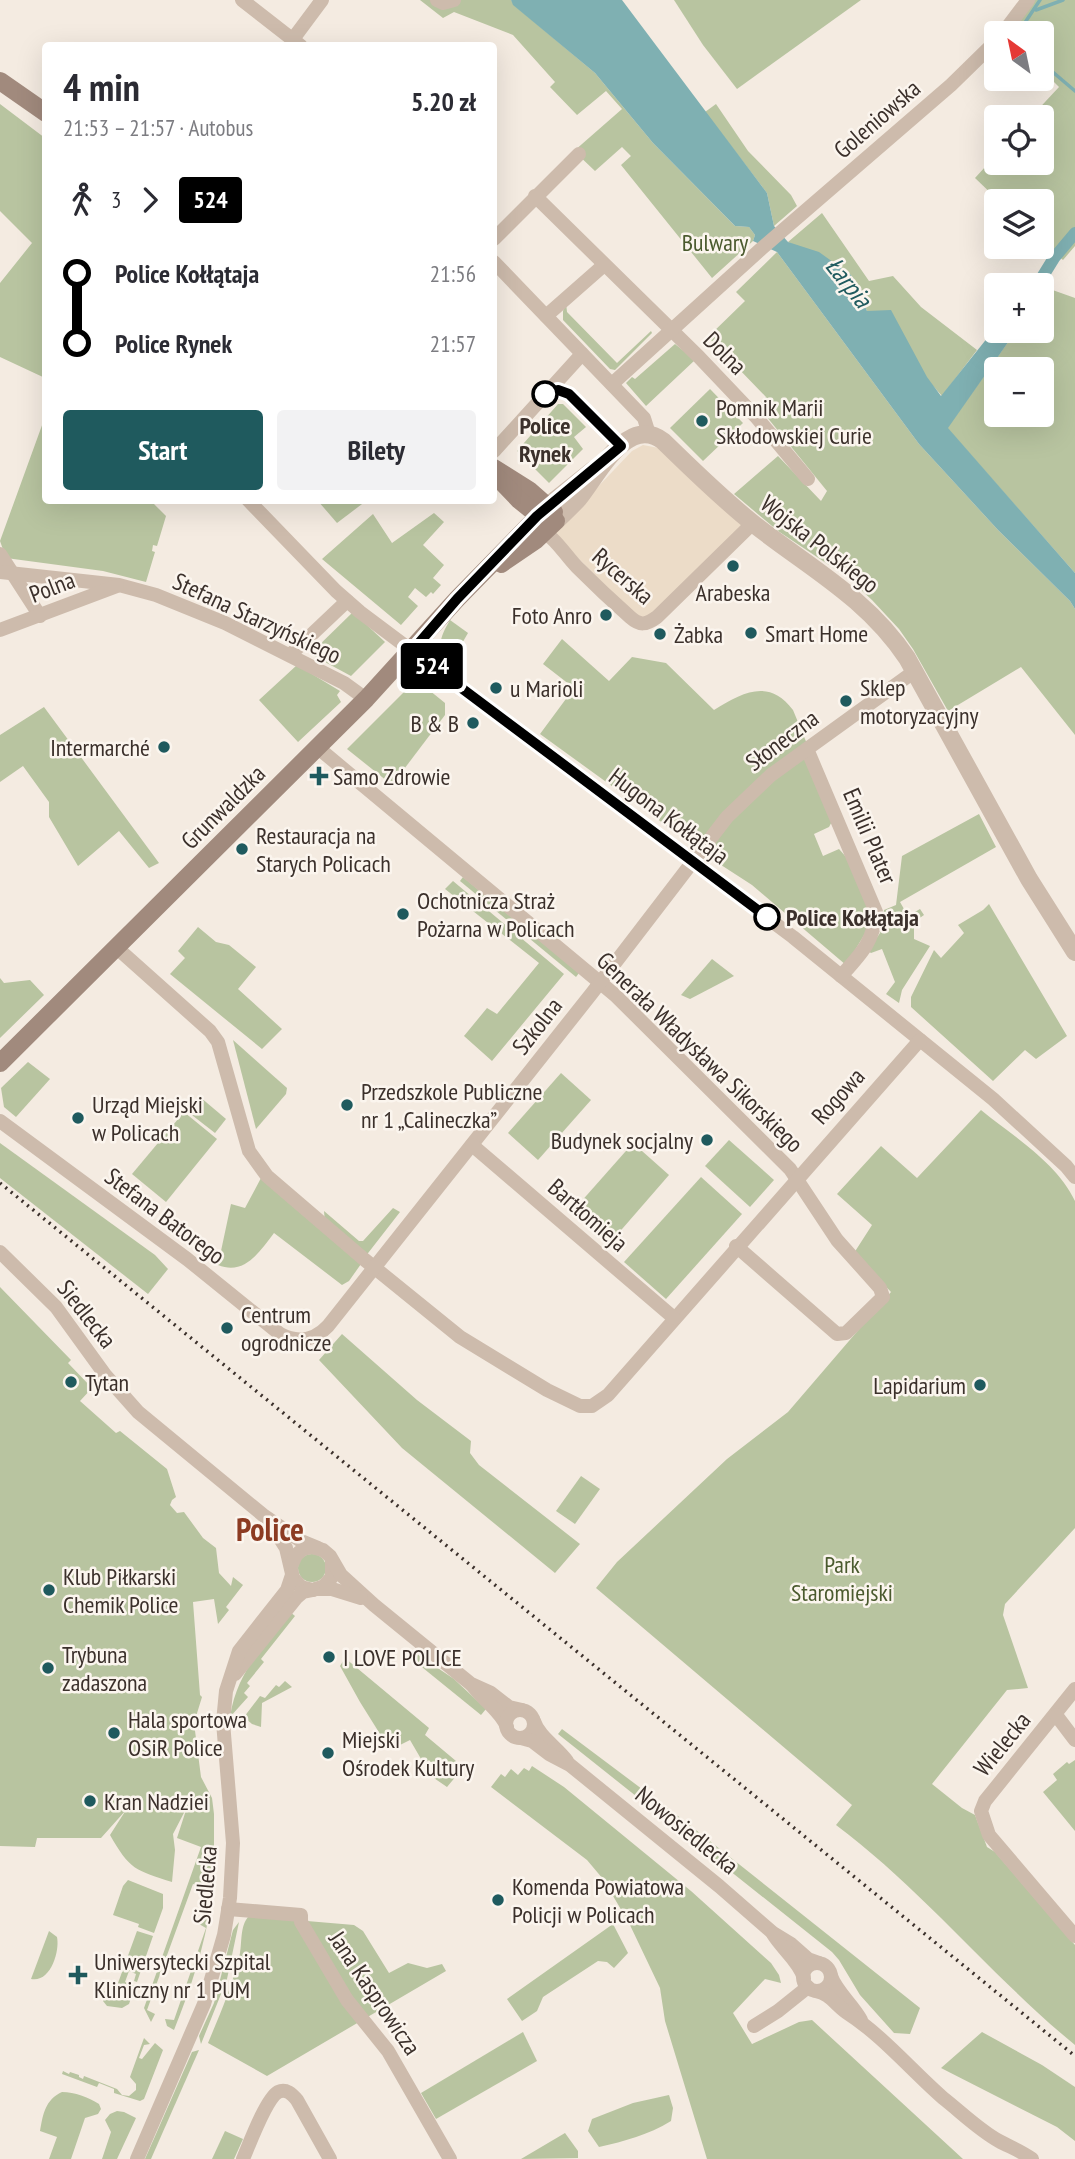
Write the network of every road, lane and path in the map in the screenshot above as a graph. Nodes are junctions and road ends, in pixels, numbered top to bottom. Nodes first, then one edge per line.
1 (242, 0) edge
2 (322, 0) edge
3 (438, 0) edge
4 (454, 0) edge
5 (1028, 0) edge
6 (1012, 21) edge
7 (297, 42) edge
8 (984, 53) edge
9 (0, 81) edge
10 (42, 110) edge
11 (579, 154) dead end
12 (535, 196) junction
13 (497, 236) edge
14 (497, 265) edge
15 (604, 265) junction
16 (546, 316) junction
17 (670, 330) junction
18 (582, 354) junction
19 (612, 384) junction
20 (649, 434) junction
21 (497, 448) edge
22 (497, 474) edge
23 (808, 479) dead end
24 (252, 504) edge
25 (547, 519) junction
26 (753, 523) junction
27 (0, 554) edge
28 (7, 573) edge
29 (477, 580) junction
30 (119, 585) junction
31 (347, 601) junction
32 (40, 616) junction
33 (0, 630) edge
34 (412, 651) junction
35 (290, 656) junction
36 (915, 671) junction
37 (366, 699) junction
38 (317, 747) junction
39 (807, 749) junction
40 (694, 862) junction
41 (117, 948) junction
42 (1075, 952) edge
43 (841, 975) junction
44 (600, 982) junction
45 (920, 1040) junction
46 (0, 1063) edge
47 (0, 1121) edge
48 (472, 1145) junction
49 (1072, 1172) edge
50 (796, 1178) junction
51 (736, 1246) junction
52 (0, 1252) edge
53 (375, 1268) junction
54 (674, 1318) junction
55 (304, 1340) joint
56 (263, 1515) junction
57 (318, 1548) junction
58 (332, 1562) junction
59 (291, 1571) junction
60 (314, 1590) junction
61 (374, 1605) junction
62 (228, 1684) junction
63 (471, 1684) junction
64 (1075, 1689) edge
65 (523, 1710) junction
66 (1056, 1715) junction
67 (534, 1721) junction
68 (507, 1727) junction
69 (520, 1738) junction
70 (1075, 1740) edge
71 (570, 1765) junction
72 (228, 1909) junction
73 (773, 1933) junction
74 (1075, 1936) edge
75 (819, 1963) junction
76 (831, 1976) junction
77 (809, 1985) junction
78 (862, 2021) junction
79 (754, 2026) dead end
80 (999, 2141) junction
81 (137, 2159) edge
82 (243, 2159) edge
83 (330, 2159) edge
84 (450, 2159) edge
85 (1014, 2159) edge
86 (1032, 2159) edge

1 - 7 street
2 - 7 street
3 - 4 street
5 - 6 street
8 - 17 street, Goleniowska
9 - 10 main road
11 - 12 street
12 - 13 street
12 - 15 street, Dolna
14 - 16 street, Wojska Polskiego
15 - 16 street
15 - 17 street, Dolna
16 - 18 street, Wojska Polskiego
17 - 19 street
17 - 23 street, Dolna
18 - 19 street, Wojska Polskiego
18 - 21 street
19 - 20 street, Wojska Polskiego
20 - 25 street, Grunwaldzka
20 - 26 street, Wojska Polskiego
22 - 25 main road
24 - 31 street, Hugona Kołłątaja
25 - 26 street, Rycerska
25 - 29 main road, Grunwaldzka
25 - 29 main road, Grunwaldzka
26 - 36 street, Wojska Polskiego
27 - 28 street
28 - 30 street, Stefana Starzyńskiego
28 - 32 street
29 - 34 main road, Grunwaldzka
30 - 32 street, Polna
30 - 35 street, Stefana Starzyńskiego
31 - 34 street, Hugona Kołłątaja
31 - 35 street
32 - 33 street, Polna
34 - 37 main road, Grunwaldzka
34 - 40 street, Hugona Kołłątaja
35 - 37 street, Stefana Starzyńskiego
36 - 39 street, Słoneczna
36 - 42 street, Wojska Polskiego
37 - 38 main road, Grunwaldzka
38 - 41 main road, Grunwaldzka
38 - 44 street, Generała Władysława Sikorskiego
39 - 40 street, Słoneczna
39 - 43 street, Emilii Plater
40 - 43 street, Hugona Kołłątaja
40 - 44 street, Szkolna
41 - 46 main road, Grunwaldzka
41 - 53 street
43 - 45 street, Hugona Kołłątaja
44 - 48 street, Szkolna
44 - 50 street, Generała Władysława Sikorskiego
45 - 49 street, Hugona Kołłątaja
45 - 50 street, Rogowa
47 - 55 street, Stefana Batorego
48 - 53 street, Szkolna
48 - 54 street, Bartłomieja
50 - 51 street, Rogowa
50 - 51 street, Generała Władysława Sikorskiego
51 - 54 street, Rogowa
52 - 56 street, Siedlecka
53 - 54 street, Rogowa
53 - 55 street, Szkolna
56 - 57 street, Siedlecka
56 - 59 street, Siedlecka
57 - 58 street
57 - 59 street
58 - 60 street
58 - 61 street, Nowosiedlecka
59 - 60 street
59 - 62 street, Siedlecka
60 - 61 street, Nowosiedlecka
60 - 62 street
61 - 63 street, Nowosiedlecka
62 - 72 street, Siedlecka
63 - 65 street, Nowosiedlecka
63 - 68 street, Nowosiedlecka
64 - 66 street
65 - 67 street, Nowosiedlecka
65 - 68 street
66 - 70 street
66 - 74 street, Wielecka
67 - 69 street
67 - 71 street, Nowosiedlecka
68 - 69 street, Nowosiedlecka
69 - 71 street, Nowosiedlecka
71 - 73 street, Nowosiedlecka
72 - 81 street, Siedlecka
72 - 84 street, Jana Kasprowicza
73 - 75 street, Nowosiedlecka
73 - 77 street, Nowosiedlecka
75 - 76 street, Nowosiedlecka
75 - 77 street
76 - 77 street
76 - 78 street, Nowosiedlecka
77 - 78 street, Nowosiedlecka
77 - 79 street
78 - 80 street, Nowosiedlecka
80 - 85 street, Nowosiedlecka
80 - 86 street, Nowosiedlecka
82 - 83 street

